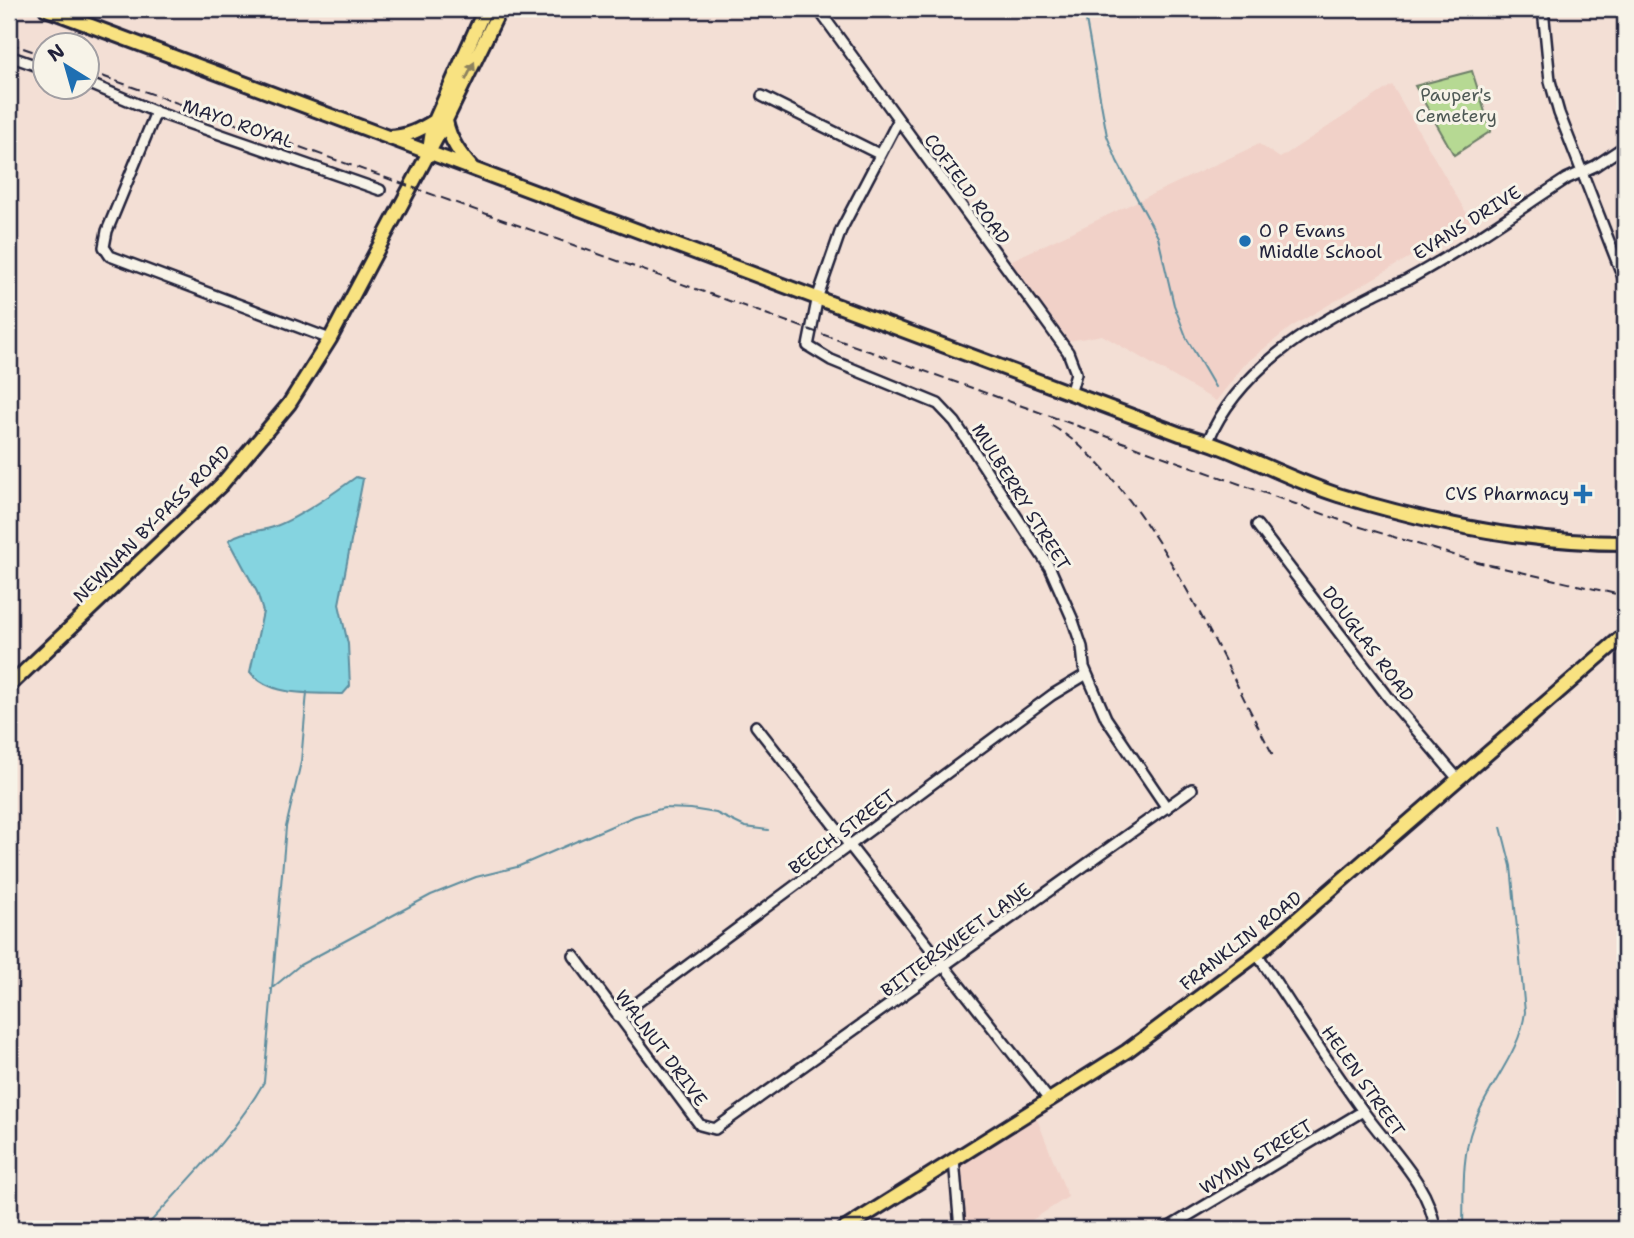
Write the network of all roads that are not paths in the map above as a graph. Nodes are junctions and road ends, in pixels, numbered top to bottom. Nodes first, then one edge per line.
1 (46, 9) edge
2 (485, 9) edge
3 (500, 9) edge
4 (818, 9) edge
5 (1543, 9) edge
6 (68, 12) edge
7 (9, 56) edge
8 (32, 64) edge
9 (102, 89) edge
10 (762, 96) dead end
11 (156, 112) junction
12 (441, 121) junction
13 (898, 121) junction
14 (383, 136) junction
15 (1625, 146) edge
16 (428, 154) junction
17 (880, 154) junction
18 (476, 172) junction
19 (1581, 172) junction
20 (380, 190) dead end
21 (1625, 282) edge
22 (818, 296) junction
23 (330, 339) junction
24 (1071, 391) junction
25 (1208, 441) junction
26 (1257, 525) dead end
27 (1625, 543) edge
28 (1625, 634) edge
29 (1087, 674) junction
30 (9, 686) edge
31 (756, 726) dead end
32 (1458, 779) junction
33 (1192, 789) dead end
34 (1167, 808) junction
35 (849, 846) junction
36 (1257, 954) junction
37 (574, 956) dead end
38 (946, 967) junction
39 (618, 1017) junction
40 (1050, 1101) junction
41 (1363, 1111) junction
42 (737, 1116) joint
43 (954, 1159) junction
44 (844, 1229) edge
45 (960, 1229) edge
46 (1167, 1229) edge
47 (1435, 1229) edge

1 - 6 main road
2 - 12 main road
12 -> 3 main road
4 - 13 street, COFIELD ROAD
5 - 19 street
6 - 14 main road
7 - 8 street
9 - 11 street, MAYO ROYAL
10 - 17 street
11 - 20 street, MAYO ROYAL
11 - 23 street
12 - 14 main road
12 - 16 main road, NEWNAN BY-PASS ROAD
12 - 18 main road
13 - 17 street
13 - 24 street, COFIELD ROAD
14 - 16 main road
15 - 19 street, EVANS DRIVE
16 - 18 main road
16 - 23 main road, NEWNAN BY-PASS ROAD
17 - 22 street
18 - 22 main road
19 - 21 street
19 - 25 street, EVANS DRIVE
22 - 24 main road
22 - 29 street, MULBERRY STREET
23 - 30 main road, NEWNAN BY-PASS ROAD
24 - 25 main road
25 - 27 main road
26 - 32 street, DOUGLAS ROAD
28 - 32 main road, FRANKLIN ROAD
29 - 34 street, MULBERRY STREET
29 - 35 street, BEECH STREET
31 - 35 street
32 - 36 main road, FRANKLIN ROAD
33 - 34 street, BITTERSWEET LANE
34 - 38 street, BITTERSWEET LANE
35 - 38 street
35 - 39 street, BEECH STREET
36 - 40 main road, FRANKLIN ROAD
36 - 41 street, HELEN STREET
37 - 39 street, WALNUT DRIVE
38 - 40 street
38 - 42 street, BITTERSWEET LANE
39 - 42 street, WALNUT DRIVE
40 - 43 main road, FRANKLIN ROAD
41 - 46 street, WYNN STREET
41 - 47 street, HELEN STREET
43 - 44 main road, FRANKLIN ROAD
43 - 45 street

